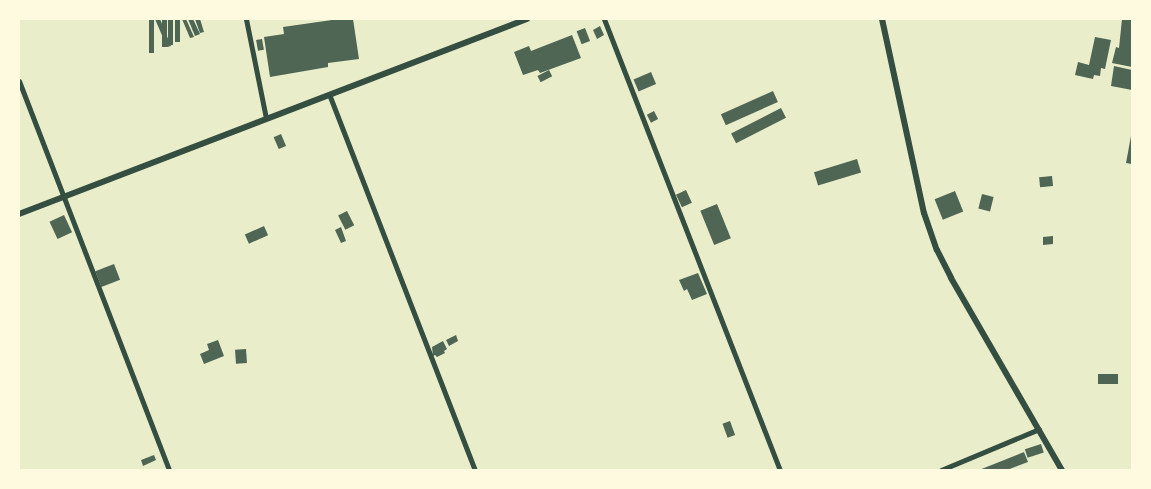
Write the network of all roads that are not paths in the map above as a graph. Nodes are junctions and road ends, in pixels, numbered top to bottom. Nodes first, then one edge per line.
1 (246, 19) edge
2 (527, 19) edge
3 (604, 19) edge
4 (882, 19) edge
5 (19, 81) edge
6 (328, 94) junction
7 (266, 118) junction
8 (63, 196) junction
9 (19, 214) edge
10 (1039, 429) junction
11 (169, 470) edge
12 (475, 470) edge
13 (780, 470) edge
14 (941, 470) edge
15 (1062, 470) edge

1 - 7 street
2 - 6 street
3 - 13 street
4 - 10 street
5 - 8 street
6 - 7 street
6 - 12 street
7 - 8 street
8 - 9 street
8 - 11 street
10 - 14 street
10 - 15 street

